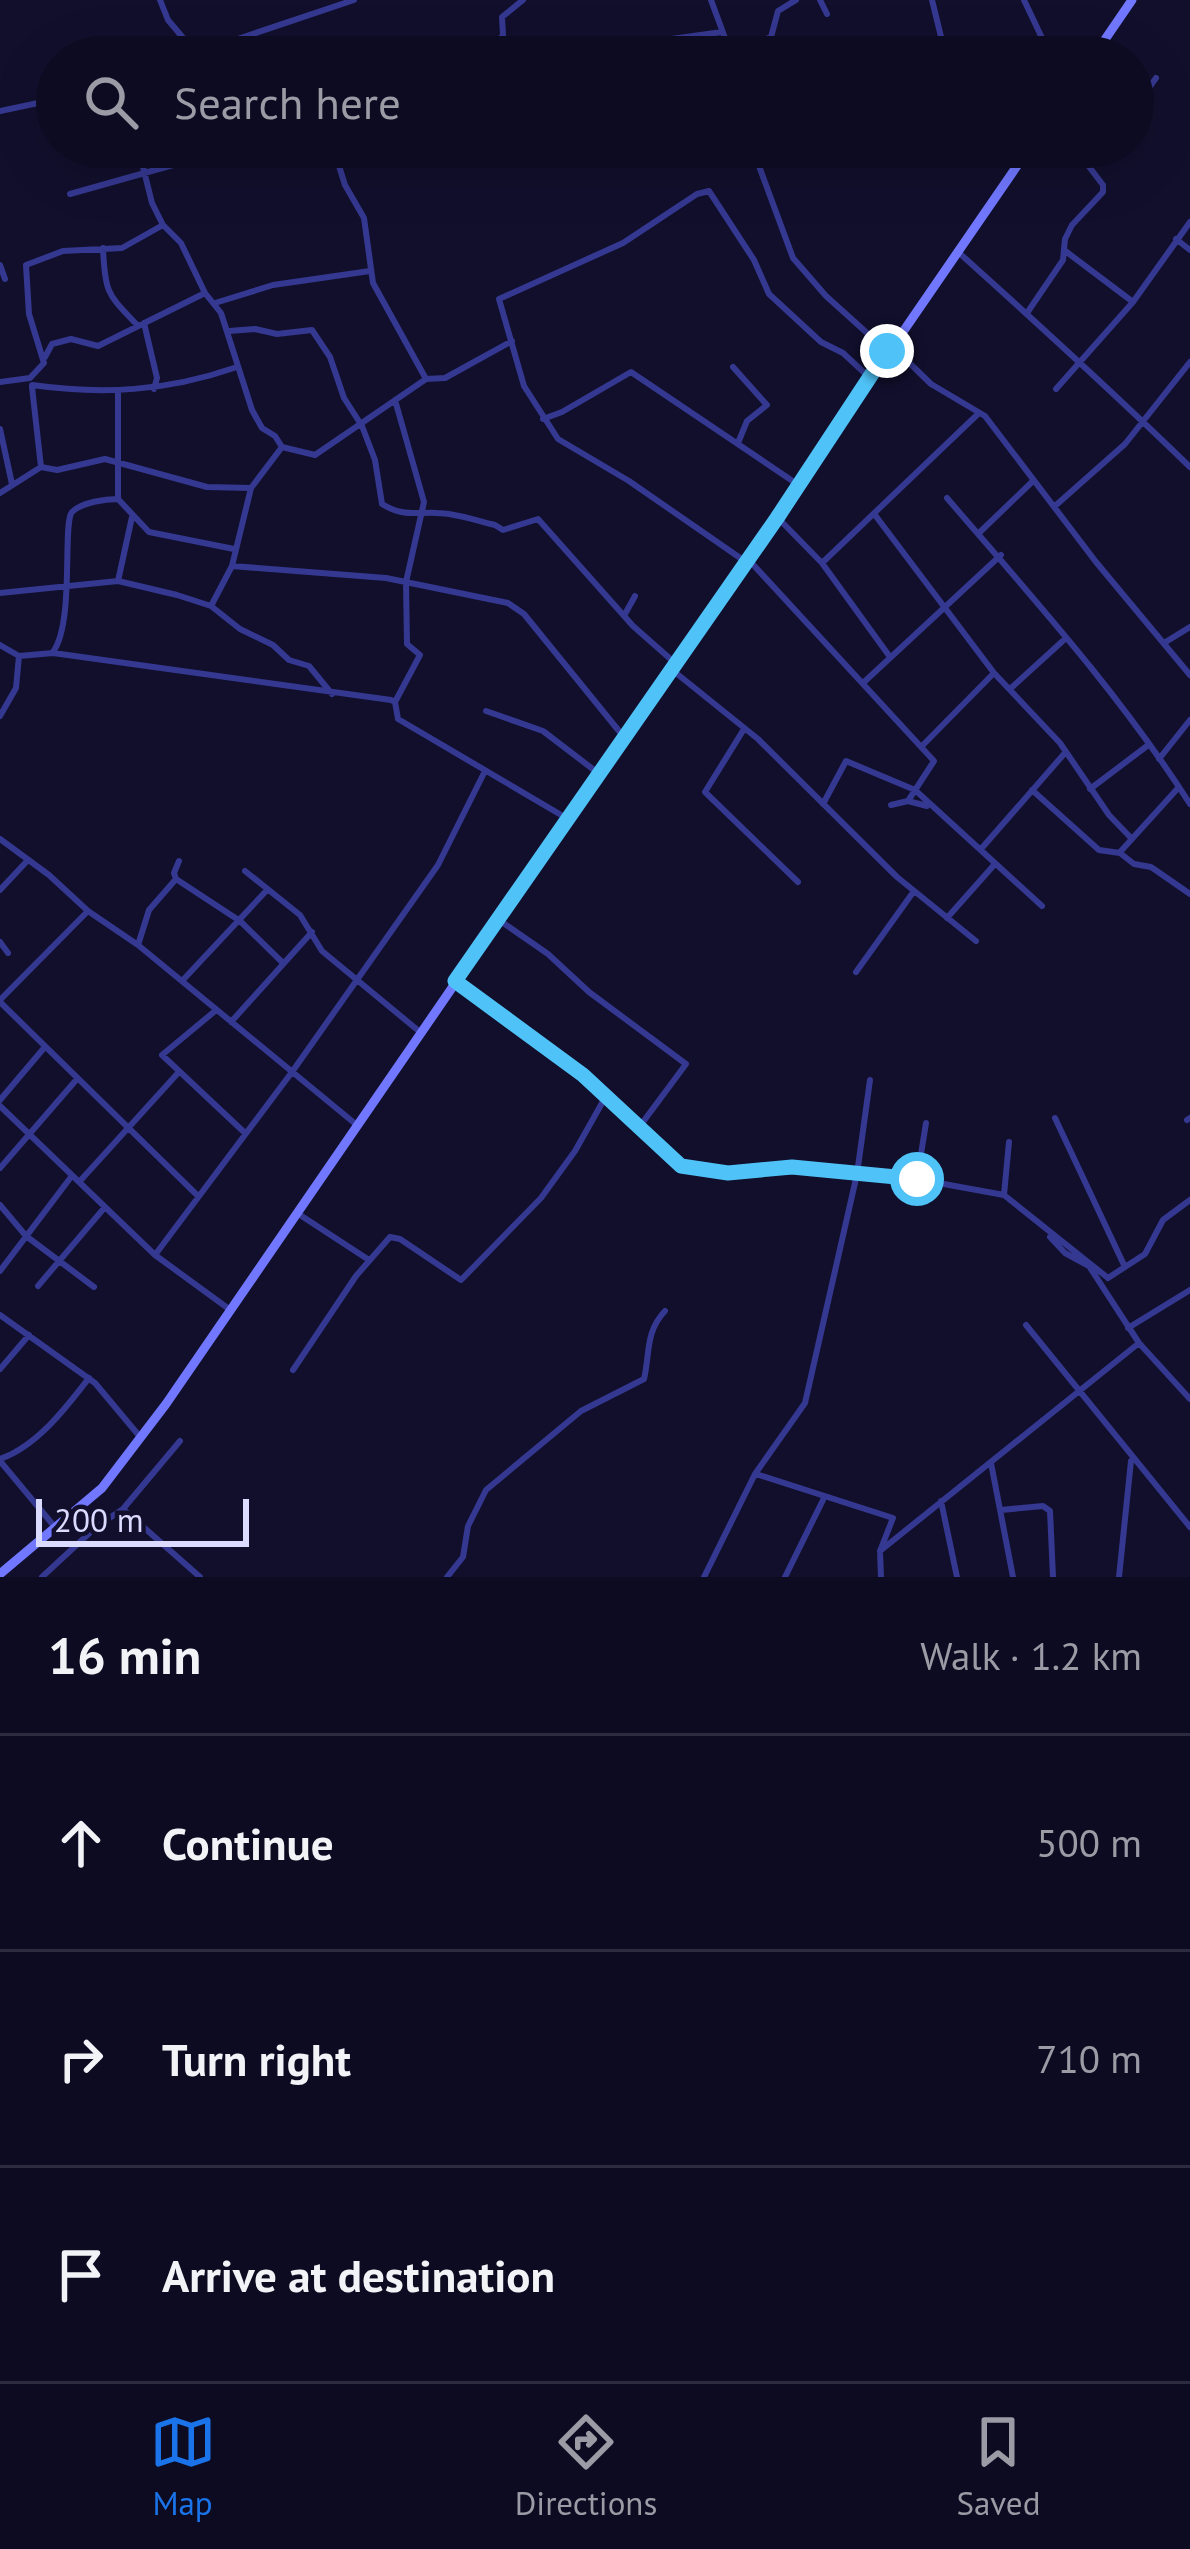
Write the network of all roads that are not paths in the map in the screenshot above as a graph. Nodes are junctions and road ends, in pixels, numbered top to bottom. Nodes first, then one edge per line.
1 (160, 0) edge
2 (355, 0) edge
3 (523, 0) edge
4 (710, 0) edge
5 (796, 0) edge
6 (820, 0) edge
7 (932, 0) edge
8 (1024, 0) edge
9 (1132, 0) edge
10 (827, 14) dead end
11 (722, 32) junction
12 (181, 36) edge
13 (244, 36) edge
14 (502, 36) edge
15 (693, 36) edge
16 (724, 36) edge
17 (771, 36) edge
18 (941, 36) edge
19 (1042, 36) edge
20 (1107, 36) edge
21 (1156, 78) dead end
22 (1154, 81) edge
23 (36, 104) edge
24 (0, 111) edge
25 (141, 168) edge
26 (166, 168) edge
27 (340, 168) edge
28 (760, 168) edge
29 (1013, 168) edge
30 (1091, 168) edge
31 (142, 175) junction
32 (70, 194) dead end
33 (1190, 222) edge
34 (163, 226) junction
35 (1176, 239) junction
36 (103, 248) junction
37 (1064, 250) junction
38 (1190, 250) edge
39 (957, 251) junction
40 (0, 265) edge
41 (371, 271) junction
42 (4, 280) dead end
43 (205, 292) junction
44 (1133, 302) junction
45 (215, 303) junction
46 (1027, 314) junction
47 (141, 324) junction
48 (229, 331) junction
49 (512, 340) junction
50 (889, 348) junction
51 (45, 358) junction
52 (1190, 362) edge
53 (1081, 363) junction
54 (236, 368) junction
55 (733, 368) dead end
56 (869, 377) junction
57 (426, 379) junction
58 (0, 382) edge
59 (31, 382) junction
60 (154, 389) junction
61 (1056, 389) dead end
62 (118, 391) junction
63 (395, 400) junction
64 (979, 413) junction
65 (543, 419) junction
66 (1142, 421) junction
67 (362, 426) junction
68 (0, 429) edge
69 (738, 443) junction
70 (282, 448) junction
71 (119, 464) junction
72 (41, 467) junction
73 (1190, 467) edge
74 (1033, 482) junction
75 (12, 484) junction
76 (797, 484) junction
77 (251, 488) junction
78 (0, 493) edge
79 (947, 498) dead end
80 (118, 499) junction
81 (1055, 506) junction
82 (875, 515) junction
83 (421, 516) junction
84 (132, 518) junction
85 (777, 518) junction
86 (980, 532) junction
87 (234, 549) junction
88 (1000, 555) junction
89 (747, 560) junction
90 (822, 563) junction
91 (232, 566) junction
92 (118, 581) junction
93 (406, 583) junction
94 (66, 587) junction
95 (0, 593) edge
96 (635, 596) dead end
97 (212, 606) junction
98 (943, 609) junction
99 (625, 615) junction
100 (1190, 627) edge
101 (1066, 638) junction
102 (1164, 644) junction
103 (0, 645) edge
104 (53, 652) junction
105 (19, 656) junction
106 (890, 657) junction
107 (673, 666) junction
108 (994, 673) junction
109 (1190, 675) edge
110 (862, 683) junction
111 (1010, 689) junction
112 (332, 694) junction
113 (395, 702) junction
114 (486, 710) dead end
115 (0, 716) edge
116 (1190, 720) edge
117 (744, 729) junction
118 (623, 736) junction
119 (922, 746) junction
120 (1147, 746) junction
121 (1064, 754) junction
122 (1158, 760) junction
123 (485, 771) junction
124 (598, 773) junction
125 (1179, 788) junction
126 (1090, 789) junction
127 (915, 790) junction
128 (1032, 790) junction
129 (908, 801) junction
130 (823, 804) junction
131 (1190, 804) edge
132 (891, 805) dead end
133 (931, 807) junction
134 (568, 819) junction
135 (1132, 838) junction
136 (0, 839) edge
137 (981, 849) junction
138 (1120, 853) junction
139 (28, 860) junction
140 (179, 861) dead end
141 (994, 866) junction
142 (245, 871) dead end
143 (176, 880) junction
144 (798, 882) dead end
145 (0, 890) edge
146 (267, 890) junction
147 (914, 891) junction
148 (1190, 894) edge
149 (1042, 906) dead end
150 (88, 910) junction
151 (947, 918) junction
152 (499, 920) junction
153 (240, 921) junction
154 (312, 932) junction
155 (976, 941) dead end
156 (0, 942) edge
157 (138, 945) junction
158 (8, 953) dead end
159 (283, 963) junction
160 (856, 972) dead end
161 (182, 981) junction
162 (455, 981) junction
163 (357, 982) junction
164 (0, 1001) edge
165 (216, 1010) junction
166 (231, 1022) junction
167 (420, 1032) junction
168 (44, 1047) junction
169 (292, 1072) junction
170 (178, 1073) junction
171 (77, 1079) junction
172 (871, 1081) dead end
173 (607, 1096) junction
174 (0, 1103) edge
175 (1055, 1118) dead end
176 (926, 1123) dead end
177 (358, 1126) junction
178 (640, 1126) junction
179 (130, 1128) junction
180 (245, 1133) junction
181 (28, 1135) junction
182 (1009, 1142) dead end
183 (0, 1168) edge
184 (857, 1174) junction
185 (917, 1179) junction
186 (75, 1180) junction
187 (1004, 1195) junction
188 (198, 1196) junction
189 (1190, 1200) edge
190 (0, 1205) edge
191 (105, 1208) junction
192 (297, 1213) junction
193 (26, 1236) junction
194 (155, 1255) junction
195 (59, 1260) junction
196 (369, 1260) junction
197 (1124, 1265) junction
198 (0, 1271) edge
199 (1108, 1278) junction
200 (38, 1286) dead end
201 (94, 1287) dead end
202 (1190, 1290) edge
203 (229, 1309) junction
204 (665, 1311) dead end
205 (0, 1315) edge
206 (1027, 1325) dead end
207 (1128, 1328) junction
208 (28, 1335) junction
209 (1139, 1343) junction
210 (0, 1369) edge
211 (293, 1370) dead end
212 (89, 1378) junction
213 (1078, 1390) junction
214 (1190, 1399) edge
215 (141, 1438) junction
216 (181, 1441) dead end
217 (1131, 1459) junction
218 (0, 1460) edge
219 (991, 1463) junction
220 (754, 1474) junction
221 (824, 1498) junction
222 (941, 1502) junction
223 (122, 1509) junction
224 (1000, 1510) junction
225 (1190, 1527) edge
226 (56, 1529) junction
227 (880, 1551) junction
228 (0, 1574) edge
229 (42, 1577) edge
230 (200, 1577) edge
231 (447, 1577) edge
232 (704, 1577) edge
233 (785, 1577) edge
234 (881, 1577) edge
235 (957, 1577) edge
236 (1013, 1577) edge
237 (1053, 1577) edge
238 (1118, 1577) edge

1 - 12 street
2 - 13 street
3 - 14 street
4 - 11 street
5 - 17 street
6 - 10 street
7 - 18 street
8 - 19 street
9 - 20 main road
11 - 15 street
11 - 16 street
21 - 22 street
23 - 24 street
25 - 31 street
26 - 31 street
27 - 41 street
28 - 50 street
29 - 39 main road
30 - 37 street
31 - 32 street
31 - 34 street
33 - 35 street
34 - 36 street
34 - 43 street
35 - 38 street
35 - 44 street
36 - 47 street
36 - 51 street
37 - 44 street
37 - 46 street
39 - 46 street
39 - 50 main road
40 - 42 street
41 - 45 street
41 - 57 street
43 - 45 street
43 - 47 street
44 - 53 street
45 - 48 street
46 - 53 street
47 - 51 street
47 - 60 street
48 - 54 street
48 - 67 street
49 - 56 street
49 - 57 street
49 - 65 street
50 - 56 main road
50 - 64 street
51 - 59 street
52 - 66 street
53 - 61 street
53 - 66 street
54 - 60 street
54 - 70 street
55 - 69 street
56 - 76 main road
57 - 63 street
58 - 59 street
59 - 62 street
59 - 72 street
60 - 62 street
62 - 71 street
63 - 67 street
63 - 83 street
64 - 74 street
64 - 82 street
65 - 69 street
65 - 89 street
66 - 73 street
66 - 81 street
67 - 70 street
67 - 83 street
68 - 75 street
69 - 76 street
70 - 77 street
71 - 72 street
71 - 77 street
71 - 80 street
72 - 75 street
74 - 81 street
74 - 86 street
75 - 78 street
76 - 85 main road
77 - 87 street
79 - 86 street
80 - 84 street
80 - 94 street
81 - 102 street
82 - 90 street
82 - 98 street
83 - 93 street
83 - 99 street
84 - 87 street
84 - 92 street
85 - 89 main road
85 - 90 street
86 - 88 street
87 - 91 street
88 - 98 street
88 - 101 street
89 - 107 main road
89 - 110 street
90 - 106 street
91 - 93 street
91 - 97 street
92 - 94 street
92 - 97 street
93 - 113 street
93 - 118 street
94 - 95 street
94 - 104 street
96 - 99 street
97 - 112 street
98 - 106 street
98 - 108 street
99 - 107 street
100 - 102 street
101 - 111 street
101 - 120 street
102 - 109 street
103 - 105 street
104 - 105 street
104 - 112 street
105 - 115 street
106 - 110 street
107 - 117 street
107 - 118 main road
108 - 111 street
108 - 119 street
110 - 119 street
111 - 121 street
112 - 113 street
113 - 123 street
114 - 124 street
116 - 122 street
117 - 130 street
117 - 144 street
118 - 124 main road
119 - 127 street
120 - 122 street
120 - 126 street
121 - 126 street
121 - 128 street
122 - 125 street
123 - 134 street
123 - 163 street
124 - 134 main road
125 - 131 street
125 - 135 street
126 - 135 street
127 - 129 street
127 - 130 street
127 - 133 street
128 - 137 street
128 - 138 street
129 - 132 street
129 - 133 street
130 - 147 street
133 - 137 street
134 - 152 main road
135 - 138 street
136 - 139 street
137 - 141 street
138 - 148 street
139 - 145 street
139 - 150 street
140 - 143 street
141 - 149 street
141 - 151 street
142 - 146 street
143 - 153 street
143 - 157 street
146 - 153 street
146 - 154 street
147 - 151 street
147 - 160 street
150 - 157 street
150 - 164 street
151 - 155 street
152 - 162 main road
152 - 178 street
153 - 159 street
153 - 161 street
154 - 159 street
154 - 163 street
156 - 158 street
157 - 161 street
159 - 166 street
161 - 165 street
162 - 167 main road
162 - 173 street
163 - 167 street
163 - 169 street
164 - 168 street
165 - 166 street
165 - 170 street
166 - 169 street
167 - 177 main road
168 - 171 street
168 - 174 street
169 - 177 street
169 - 180 street
170 - 179 street
170 - 180 street
171 - 179 street
171 - 181 street
172 - 184 street
173 - 178 street
173 - 196 street
174 - 181 street
175 - 197 street
176 - 185 street
177 - 192 main road
178 - 184 street
179 - 186 street
179 - 188 street
180 - 188 street
181 - 183 street
181 - 186 street
182 - 187 street
184 - 185 street
184 - 220 street
185 - 187 street
186 - 191 street
186 - 193 street
187 - 199 street
188 - 194 street
189 - 197 street
190 - 193 street
191 - 194 street
191 - 195 street
192 - 196 street
192 - 203 main road
193 - 195 street
193 - 198 street
194 - 203 street
195 - 200 street
195 - 201 street
196 - 211 street
197 - 199 street
199 - 207 street
202 - 207 street
203 - 215 main road
204 - 231 street
205 - 208 street
206 - 213 street
207 - 209 street
208 - 210 street
208 - 212 street
209 - 213 street
209 - 214 street
212 - 215 street
212 - 218 street
213 - 217 street
213 - 219 street
215 - 226 main road
216 - 223 street
217 - 225 street
217 - 238 street
218 - 226 street
219 - 222 street
219 - 224 street
220 - 221 street
220 - 232 street
221 - 227 street
221 - 233 street
222 - 227 street
222 - 235 street
223 - 229 street
223 - 230 street
224 - 236 street
224 - 237 street
226 - 228 main road
227 - 234 street

